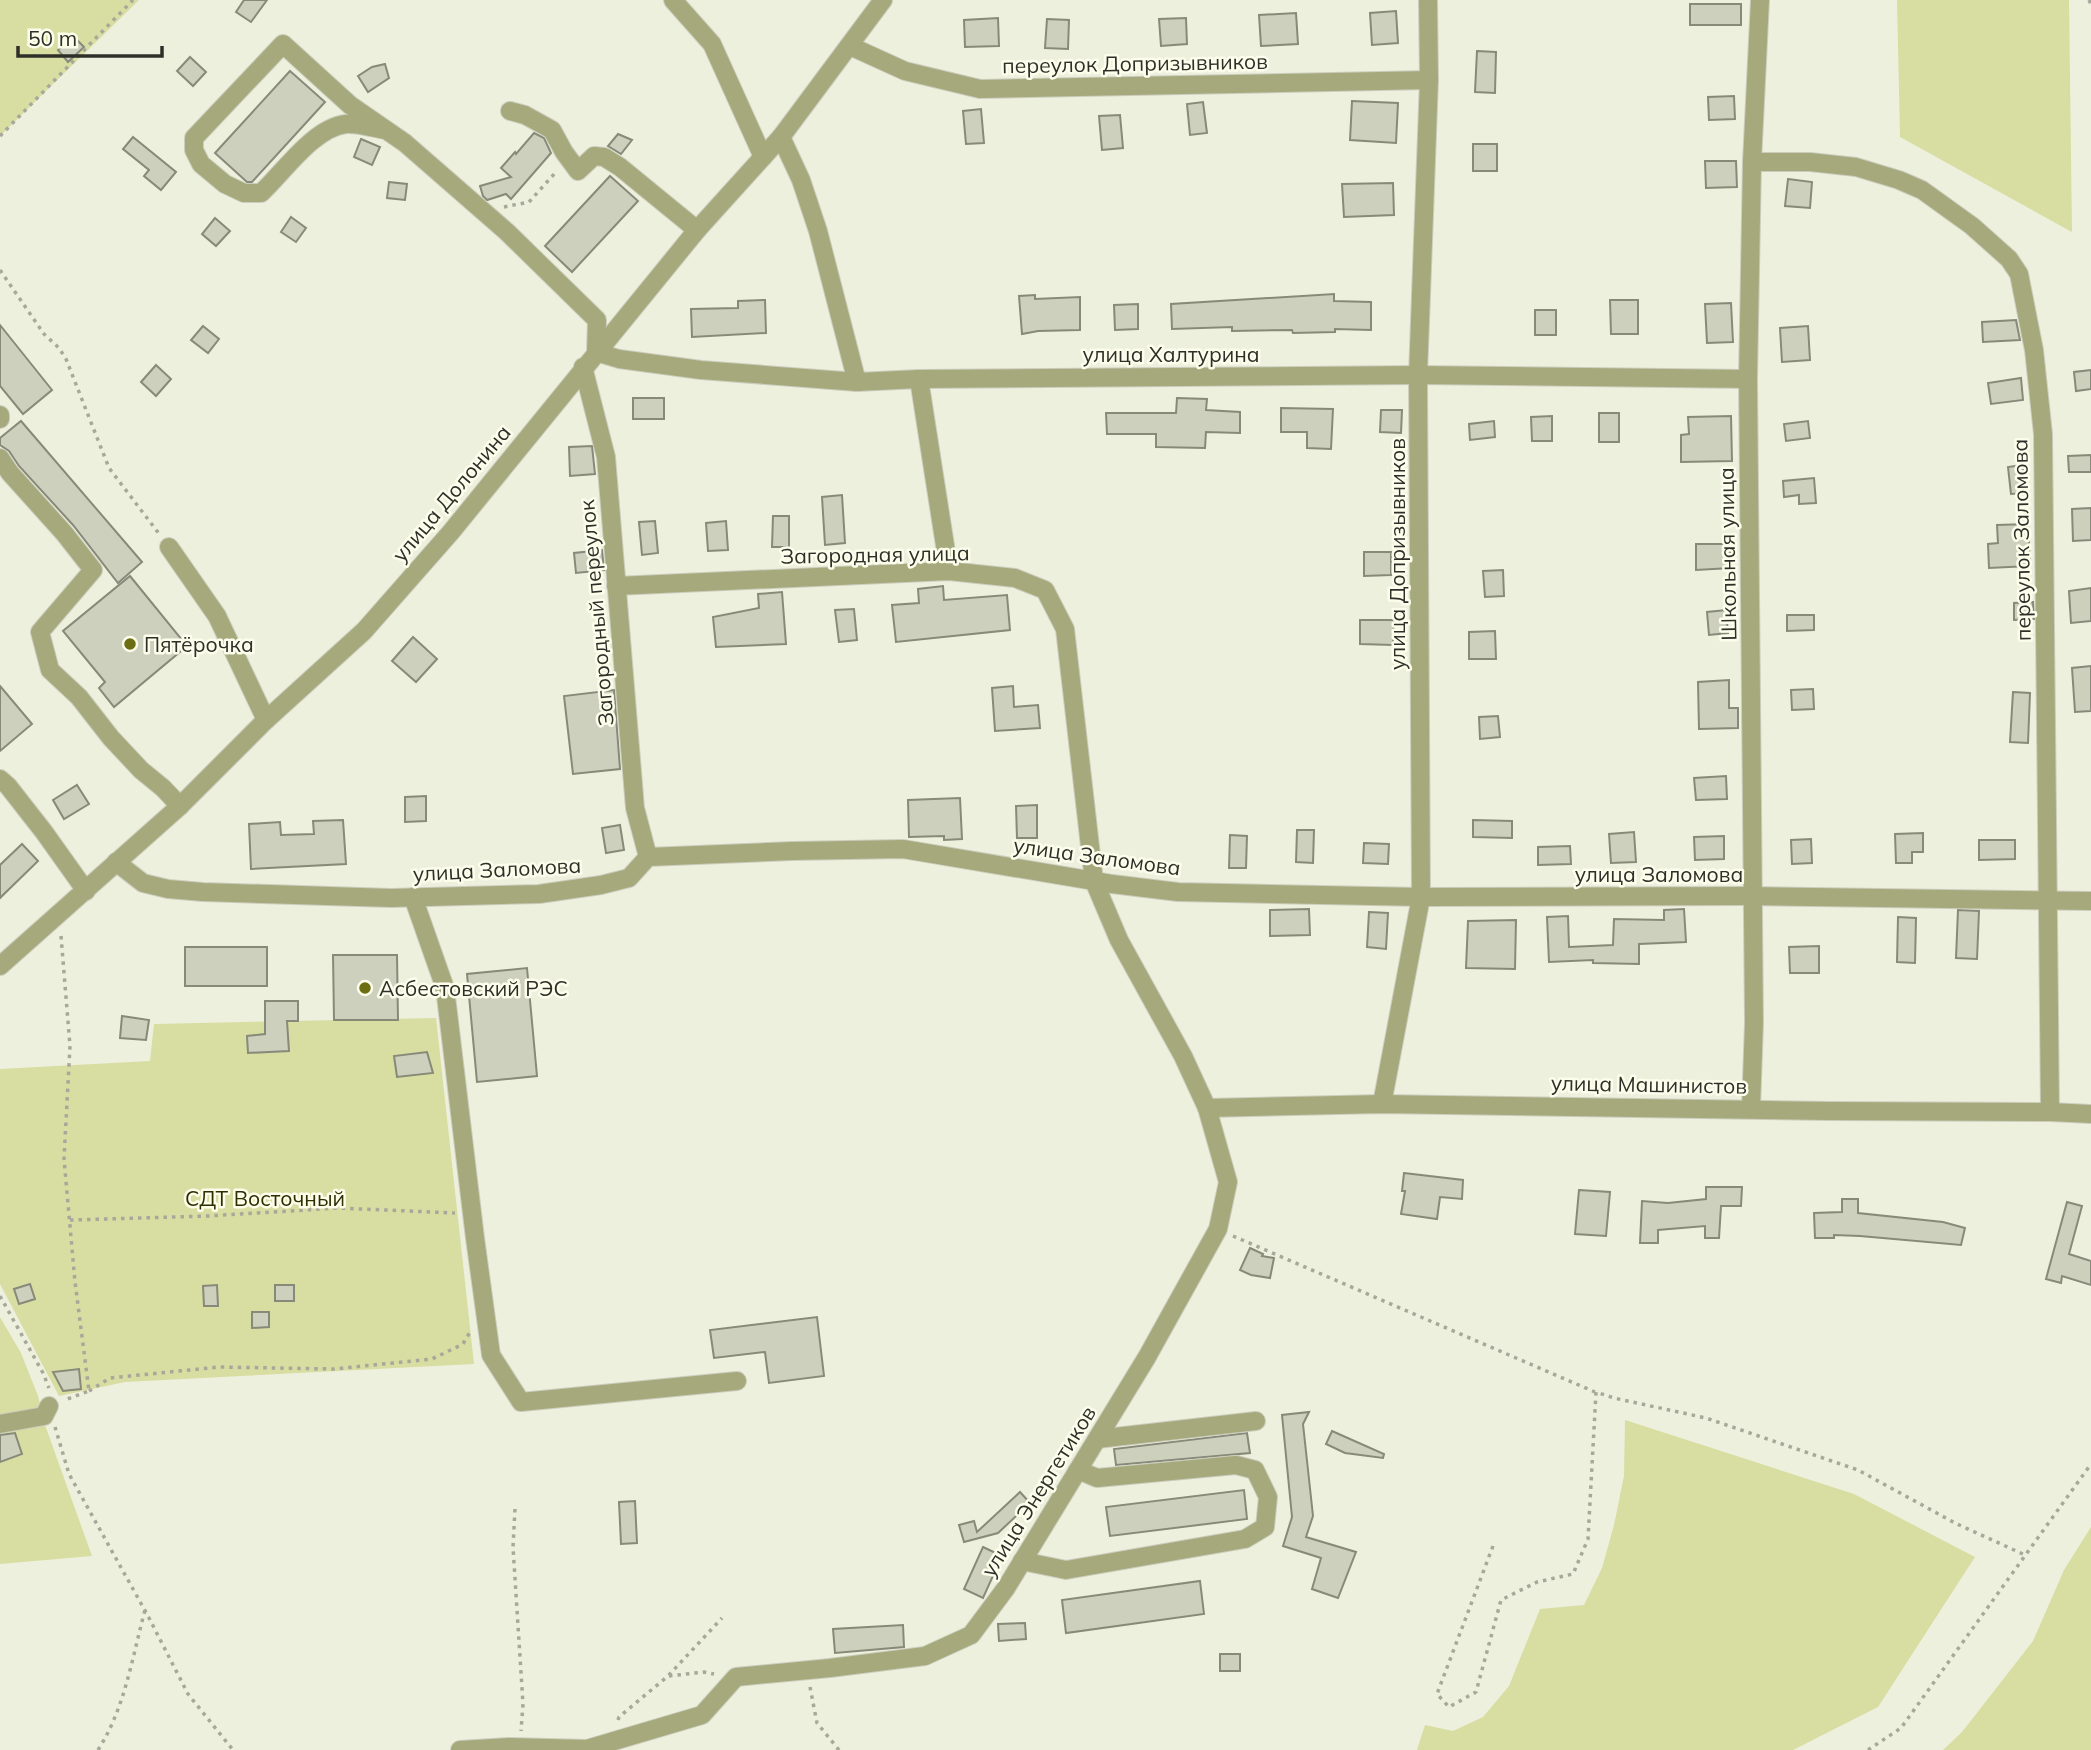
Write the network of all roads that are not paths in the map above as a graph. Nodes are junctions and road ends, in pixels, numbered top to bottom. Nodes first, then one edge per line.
1 (673, 0) edge
2 (883, 0) edge
3 (1428, 0) edge
4 (1760, 0) edge
5 (850, 46) junction
6 (1429, 80) junction
7 (510, 111) dead end
8 (385, 130) junction
9 (781, 137) junction
10 (763, 157) junction
11 (1752, 162) junction
12 (697, 230) junction
13 (596, 352) junction
14 (583, 367) junction
15 (1418, 376) junction
16 (919, 379) junction
17 (1748, 379) junction
18 (857, 382) junction
19 (0, 458) edge
20 (169, 547) road end
21 (949, 571) junction
22 (616, 586) junction
23 (266, 720) junction
24 (0, 779) edge
25 (180, 806) junction
26 (648, 857) junction
27 (116, 862) junction
28 (1094, 881) junction
29 (86, 891) junction
30 (413, 897) junction
31 (1421, 897) junction
32 (1753, 897) junction
33 (2047, 901) junction
34 (2091, 901) edge
35 (0, 966) edge
36 (1382, 1104) junction
37 (1207, 1108) junction
38 (1751, 1108) junction
39 (2050, 1112) junction
40 (2091, 1114) edge
41 (737, 1381) dead end
42 (49, 1406) road end
43 (1256, 1421) dead end
44 (0, 1424) edge
45 (1097, 1439) junction
46 (1078, 1470) junction
47 (1022, 1561) junction
48 (460, 1750) edge

1 - 10 street
2 - 5 street, улица Долонина
3 - 6 street, улица Допризывников
4 - 11 street, Школьная улица
5 - 6 street, переулок Допризывников
5 - 9 street, улица Долонина
6 - 15 street, улица Допризывников
7 - 12 street
8 - 8 street
8 - 13 street
9 - 10 street, улица Долонина
9 - 18 street
10 - 12 street, улица Долонина
11 - 17 street, Школьная улица
11 - 33 street, переулок Заломова
12 - 13 street, улица Долонина
13 - 14 street, улица Долонина
13 - 18 street, улица Халтурина
14 - 22 street, Загородный переулок
14 - 23 street, улица Долонина
15 - 16 street, улица Халтурина
15 - 17 street, улица Халтурина
15 - 31 street, улица Допризывников
16 - 18 street, улица Халтурина
16 - 21 street
17 - 32 street, Школьная улица
19 - 25 street
20 - 23 street
21 - 22 street, Загородная улица
21 - 28 street, Загородная улица
22 - 26 street, Загородный переулок
23 - 25 street, улица Долонина
24 - 29 street
25 - 27 street, улица Долонина
26 - 28 street, улица Заломова
26 - 30 street, улица Заломова
27 - 29 street, улица Долонина
27 - 30 street, улица Заломова
28 - 31 street, улица Заломова
28 - 37 street, улица Энергетиков
29 - 35 street, улица Долонина
30 - 41 street
31 - 32 street, улица Заломова
31 - 36 street, улица Допризывников
32 - 33 street, улица Заломова
32 - 38 street, Школьная улица
33 - 34 street, улица Заломова
33 - 39 street, переулок Заломова
36 - 37 street, улица Машинистов
36 - 38 street, улица Машинистов
37 - 45 street, улица Энергетиков
38 - 39 street, улица Машинистов
39 - 40 street, улица Машинистов
42 - 44 street
43 - 45 street
45 - 46 street, улица Энергетиков
46 - 47 street, улица Энергетиков
46 - 47 street
47 - 48 street, улица Энергетиков

